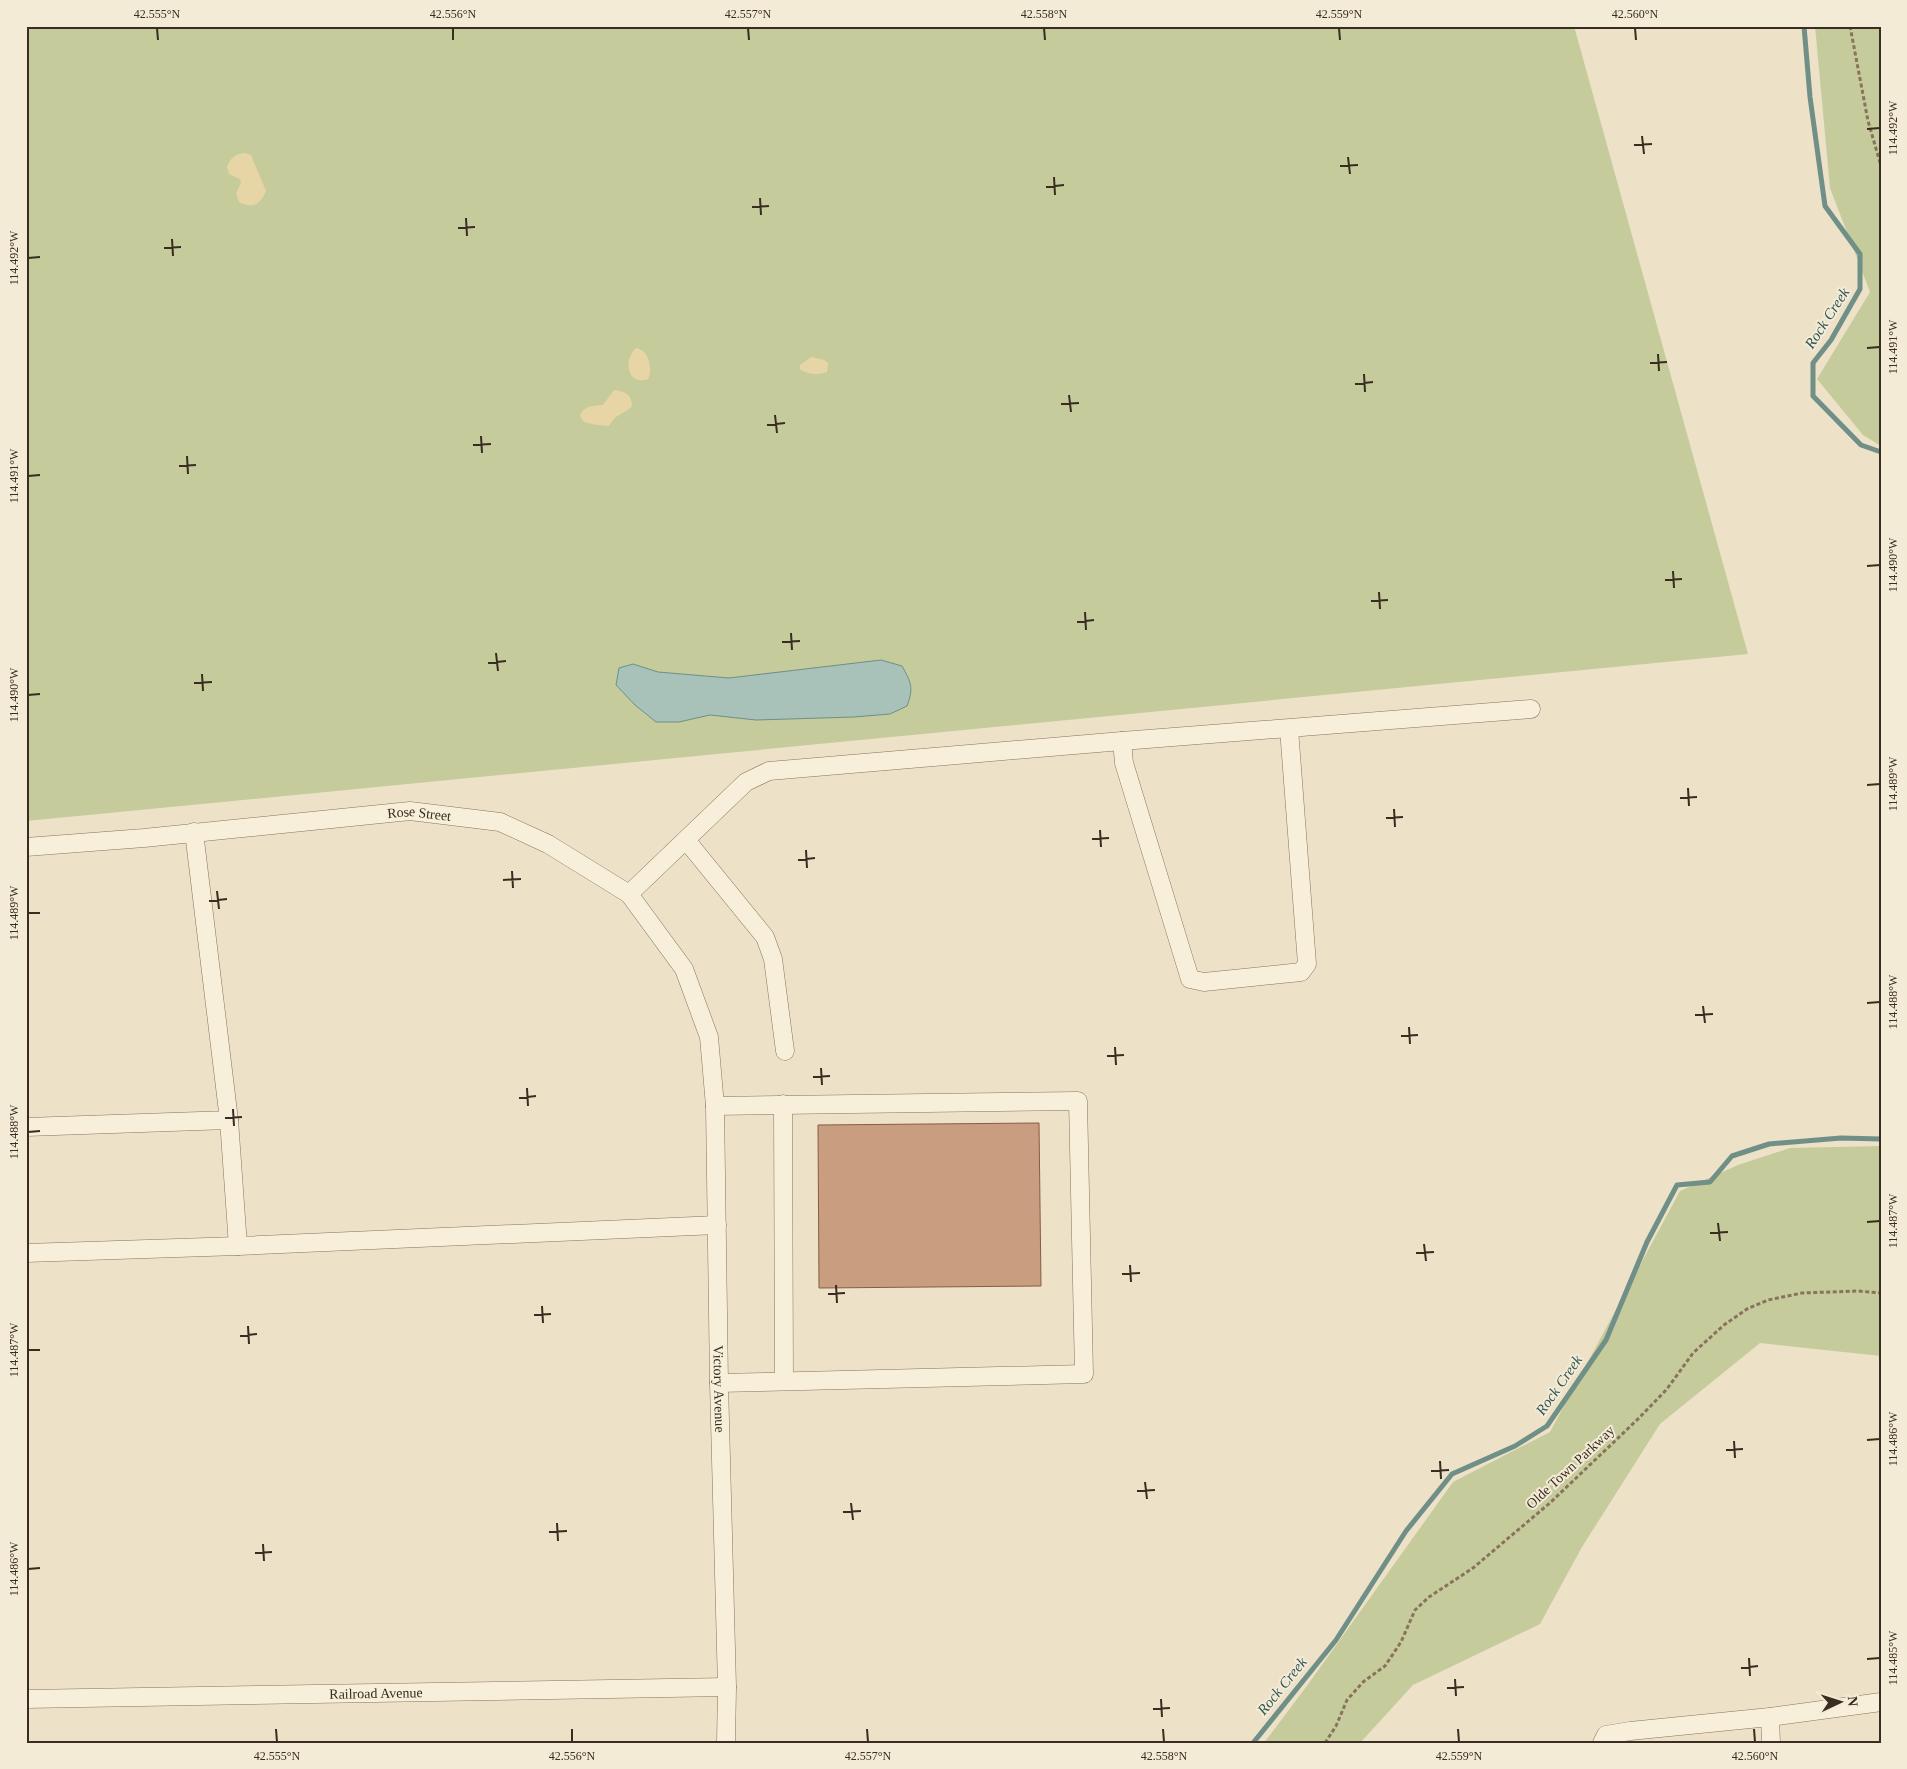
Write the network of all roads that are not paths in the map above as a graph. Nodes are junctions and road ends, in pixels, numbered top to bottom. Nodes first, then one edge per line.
1 (1531, 709) dead end
2 (1289, 729) junction
3 (1122, 741) junction
4 (194, 832) junction
5 (686, 840) junction
6 (26, 847) edge
7 (629, 894) junction
8 (709, 1037) joint
9 (785, 1051) dead end
10 (783, 1104) junction
11 (715, 1106) junction
12 (229, 1120) junction
13 (26, 1127) edge
14 (717, 1225) junction
15 (238, 1246) junction
16 (26, 1253) edge
17 (784, 1380) junction
18 (718, 1383) junction
19 (727, 1687) junction
20 (26, 1699) edge
21 (1881, 1702) edge
22 (1770, 1717) junction
23 (726, 1743) edge
24 (1602, 1743) edge
25 (1771, 1743) edge

1 - 2 street
2 - 3 street
2 - 3 street
3 - 5 street
4 - 6 street, Rose Street
4 - 7 street, Rose Street
4 - 12 street
5 - 7 street
5 - 9 street
7 - 8 street, Rose Street
8 - 11 street, Victory Avenue
10 - 11 street
10 - 17 street
10 - 17 street
11 - 14 street, Victory Avenue
12 - 13 street
12 - 15 street
14 - 15 street
14 - 18 street, Victory Avenue
15 - 16 street
17 - 18 street
18 - 19 street, Victory Avenue
19 - 20 street, Railroad Avenue
19 - 23 street, Victory Avenue
21 - 22 street
22 - 24 street
22 - 25 street

